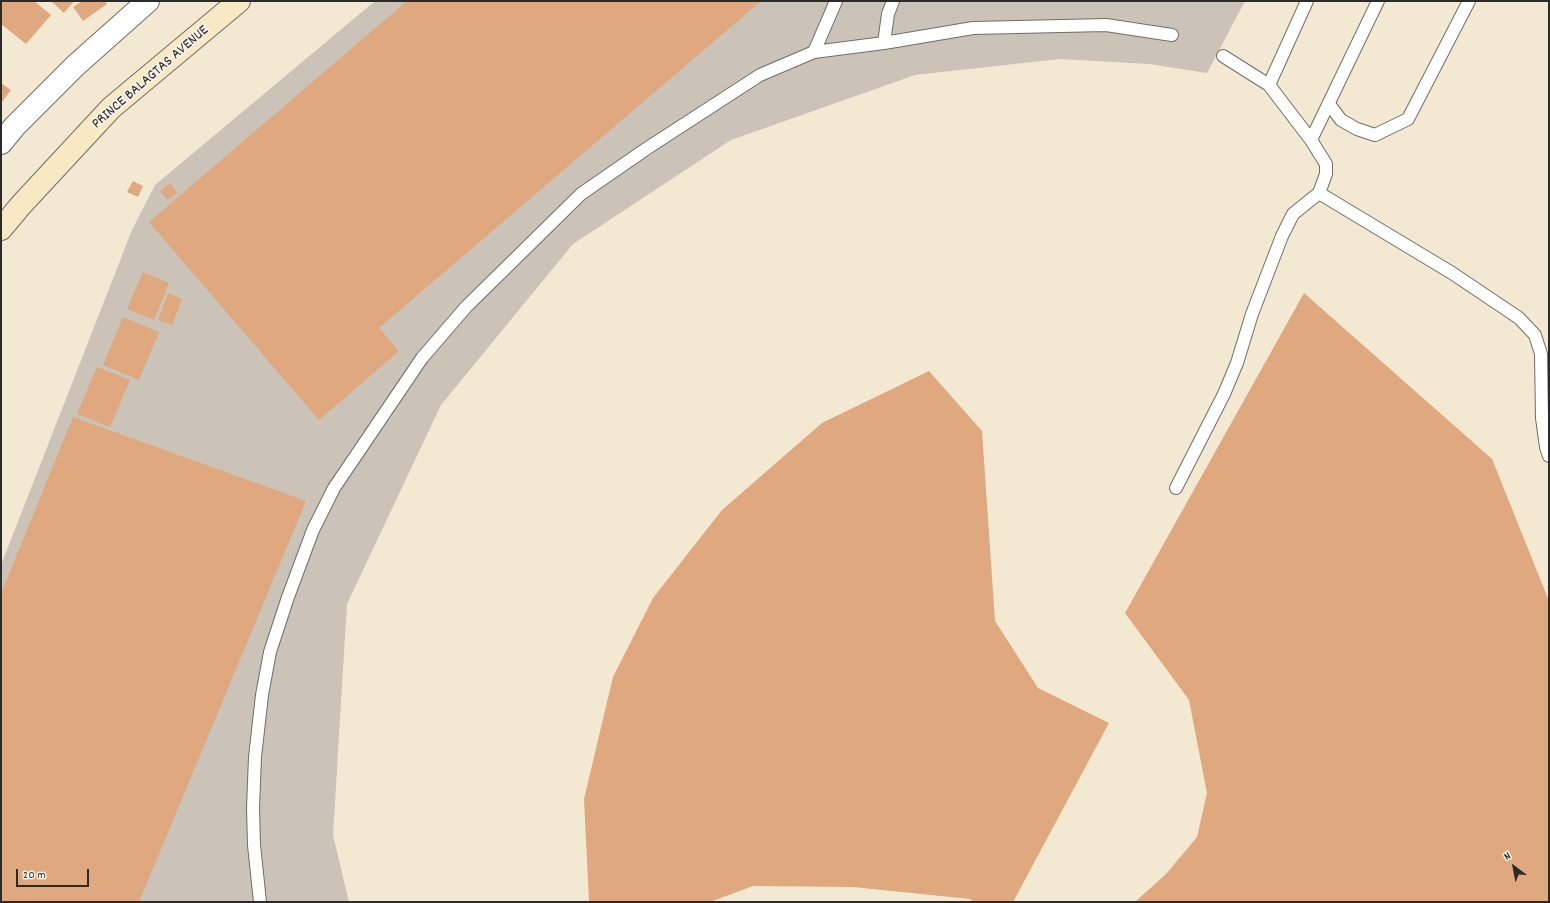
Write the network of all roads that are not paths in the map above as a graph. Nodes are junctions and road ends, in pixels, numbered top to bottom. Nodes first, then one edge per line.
1 (148, 1) edge
2 (239, 1) edge
3 (836, 1) edge
4 (893, 1) edge
5 (1306, 1) edge
6 (1378, 1) edge
7 (1470, 1) edge
8 (1172, 35) dead end
9 (884, 44) junction
10 (814, 52) junction
11 (1223, 56) dead end
12 (1269, 85) junction
13 (1329, 104) junction
14 (1311, 140) junction
15 (1, 143) edge
16 (1319, 193) junction
17 (1, 229) edge
18 (1544, 344) edge
19 (1549, 456) edge
20 (1176, 488) dead end
21 (260, 902) edge

1 - 15 street
2 - 17 main road, PRINCE BALAGTAS AVENUE
3 - 10 lane
4 - 9 lane
5 - 12 lane
6 - 13 lane
7 - 13 lane
8 - 9 lane
9 - 10 lane
10 - 21 lane
11 - 12 lane
12 - 14 lane
13 - 14 lane
14 - 16 lane
16 - 18 lane
16 - 20 lane
18 - 19 lane

